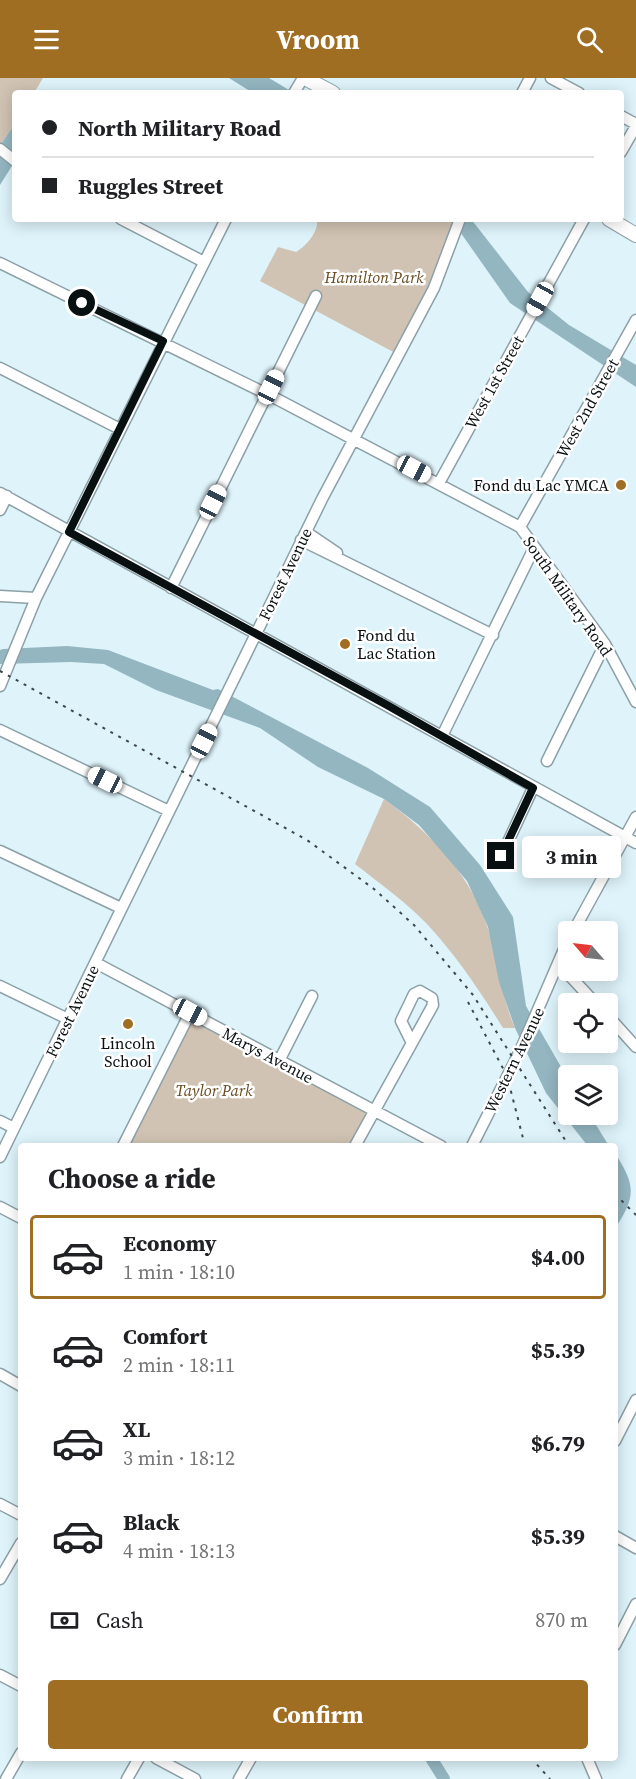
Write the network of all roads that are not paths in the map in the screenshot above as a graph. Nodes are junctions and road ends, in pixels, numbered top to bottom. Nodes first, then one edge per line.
1 (304, 78) edge
2 (551, 78) edge
3 (327, 90) edge
4 (573, 90) edge
5 (636, 125) edge
6 (624, 147) edge
7 (0, 148) edge
8 (12, 158) edge
9 (127, 222) edge
10 (224, 222) edge
11 (582, 222) edge
12 (614, 222) edge
13 (458, 224) edge
14 (636, 235) edge
15 (204, 262) junction
16 (0, 263) edge
17 (316, 296) dead end
18 (636, 320) edge
19 (163, 341) junction
20 (0, 368) edge
21 (267, 394) junction
22 (120, 429) junction
23 (353, 438) junction
24 (439, 483) junction
25 (4, 495) edge
26 (0, 510) edge
27 (520, 527) junction
28 (69, 532) junction
29 (304, 536) junction
30 (534, 548) junction
31 (171, 588) junction
32 (0, 596) edge
33 (36, 598) junction
34 (257, 634) junction
35 (494, 635) junction
36 (605, 644) junction
37 (0, 686) edge
38 (636, 702) edge
39 (0, 730) edge
40 (442, 736) junction
41 (547, 762) dead end
42 (533, 788) junction
43 (169, 811) junction
44 (636, 817) edge
45 (625, 837) junction
46 (636, 843) edge
47 (0, 850) edge
48 (501, 856) dead end
49 (121, 908) junction
50 (579, 921) edge
51 (96, 963) junction
52 (558, 963) edge
53 (575, 981) edge
54 (0, 986) edge
55 (586, 993) edge
56 (312, 996) dead end
57 (190, 1012) junction
58 (68, 1019) junction
59 (618, 1027) edge
60 (412, 1043) dead end
61 (636, 1047) edge
62 (279, 1061) junction
63 (373, 1111) junction
64 (0, 1121) edge
65 (14, 1128) junction
66 (124, 1143) edge
67 (357, 1143) edge
68 (435, 1143) edge
69 (474, 1143) edge
70 (0, 1157) edge
71 (0, 1207) edge
72 (18, 1216) edge
73 (0, 1374) edge
74 (18, 1384) edge
75 (636, 1400) edge
76 (618, 1435) edge
77 (0, 1504) edge
78 (18, 1513) edge
79 (618, 1538) edge
80 (18, 1548) edge
81 (636, 1548) edge
82 (0, 1579) edge
83 (636, 1604) edge
84 (618, 1639) edge
85 (0, 1675) edge
86 (18, 1684) edge
87 (18, 1758) edge
88 (136, 1761) edge
89 (162, 1761) edge
90 (249, 1761) edge
91 (588, 1761) edge
92 (6, 1779) edge
93 (127, 1779) edge
94 (195, 1779) edge
95 (239, 1779) edge
96 (597, 1779) edge

1 - 3 main road
2 - 4 street
5 - 6 street
7 - 8 street
9 - 15 street
10 - 15 street
11 - 24 street, West 1st Street
12 - 14 main road
13 - 23 street, Forest Avenue
15 - 19 street
16 - 19 street, South Military Road
17 - 21 street
18 - 27 street, West 2nd Street
19 - 21 street, South Military Road
19 - 22 street
20 - 22 street
21 - 23 street, South Military Road
21 - 31 street
22 - 28 street
23 - 24 street, South Military Road
23 - 29 street, Forest Avenue
24 - 27 street, South Military Road
25 - 26 street
25 - 28 street
27 - 30 street, South Military Road
28 - 31 street
28 - 33 street
29 - 34 street, Forest Avenue
29 - 35 street
30 - 35 street
30 - 36 street, South Military Road
31 - 34 street
32 - 33 street
33 - 37 street
34 - 40 street
34 - 43 street, Forest Avenue
35 - 40 street
36 - 38 street, South Military Road
36 - 41 street
39 - 43 street
40 - 42 street
42 - 45 street
42 - 48 street
43 - 49 street, Forest Avenue
44 - 45 street
45 - 46 street
45 - 50 street
47 - 49 street
49 - 51 street, Forest Avenue
51 - 57 street, Marys Avenue
51 - 58 street, Forest Avenue
52 - 69 street, Western Avenue
53 - 55 street
54 - 58 street
56 - 62 street
57 - 62 street, Marys Avenue
57 - 66 street
58 - 65 street, Forest Avenue
59 - 61 street
60 - 63 street
62 - 63 street, Marys Avenue
63 - 67 street
63 - 68 street, Marys Avenue
64 - 65 street
65 - 70 street, Forest Avenue
71 - 72 street
73 - 74 street
75 - 76 street
77 - 78 street
79 - 81 street
80 - 82 street
83 - 84 street
85 - 86 street
87 - 92 street
88 - 93 street
89 - 94 street
90 - 95 street
91 - 96 street

